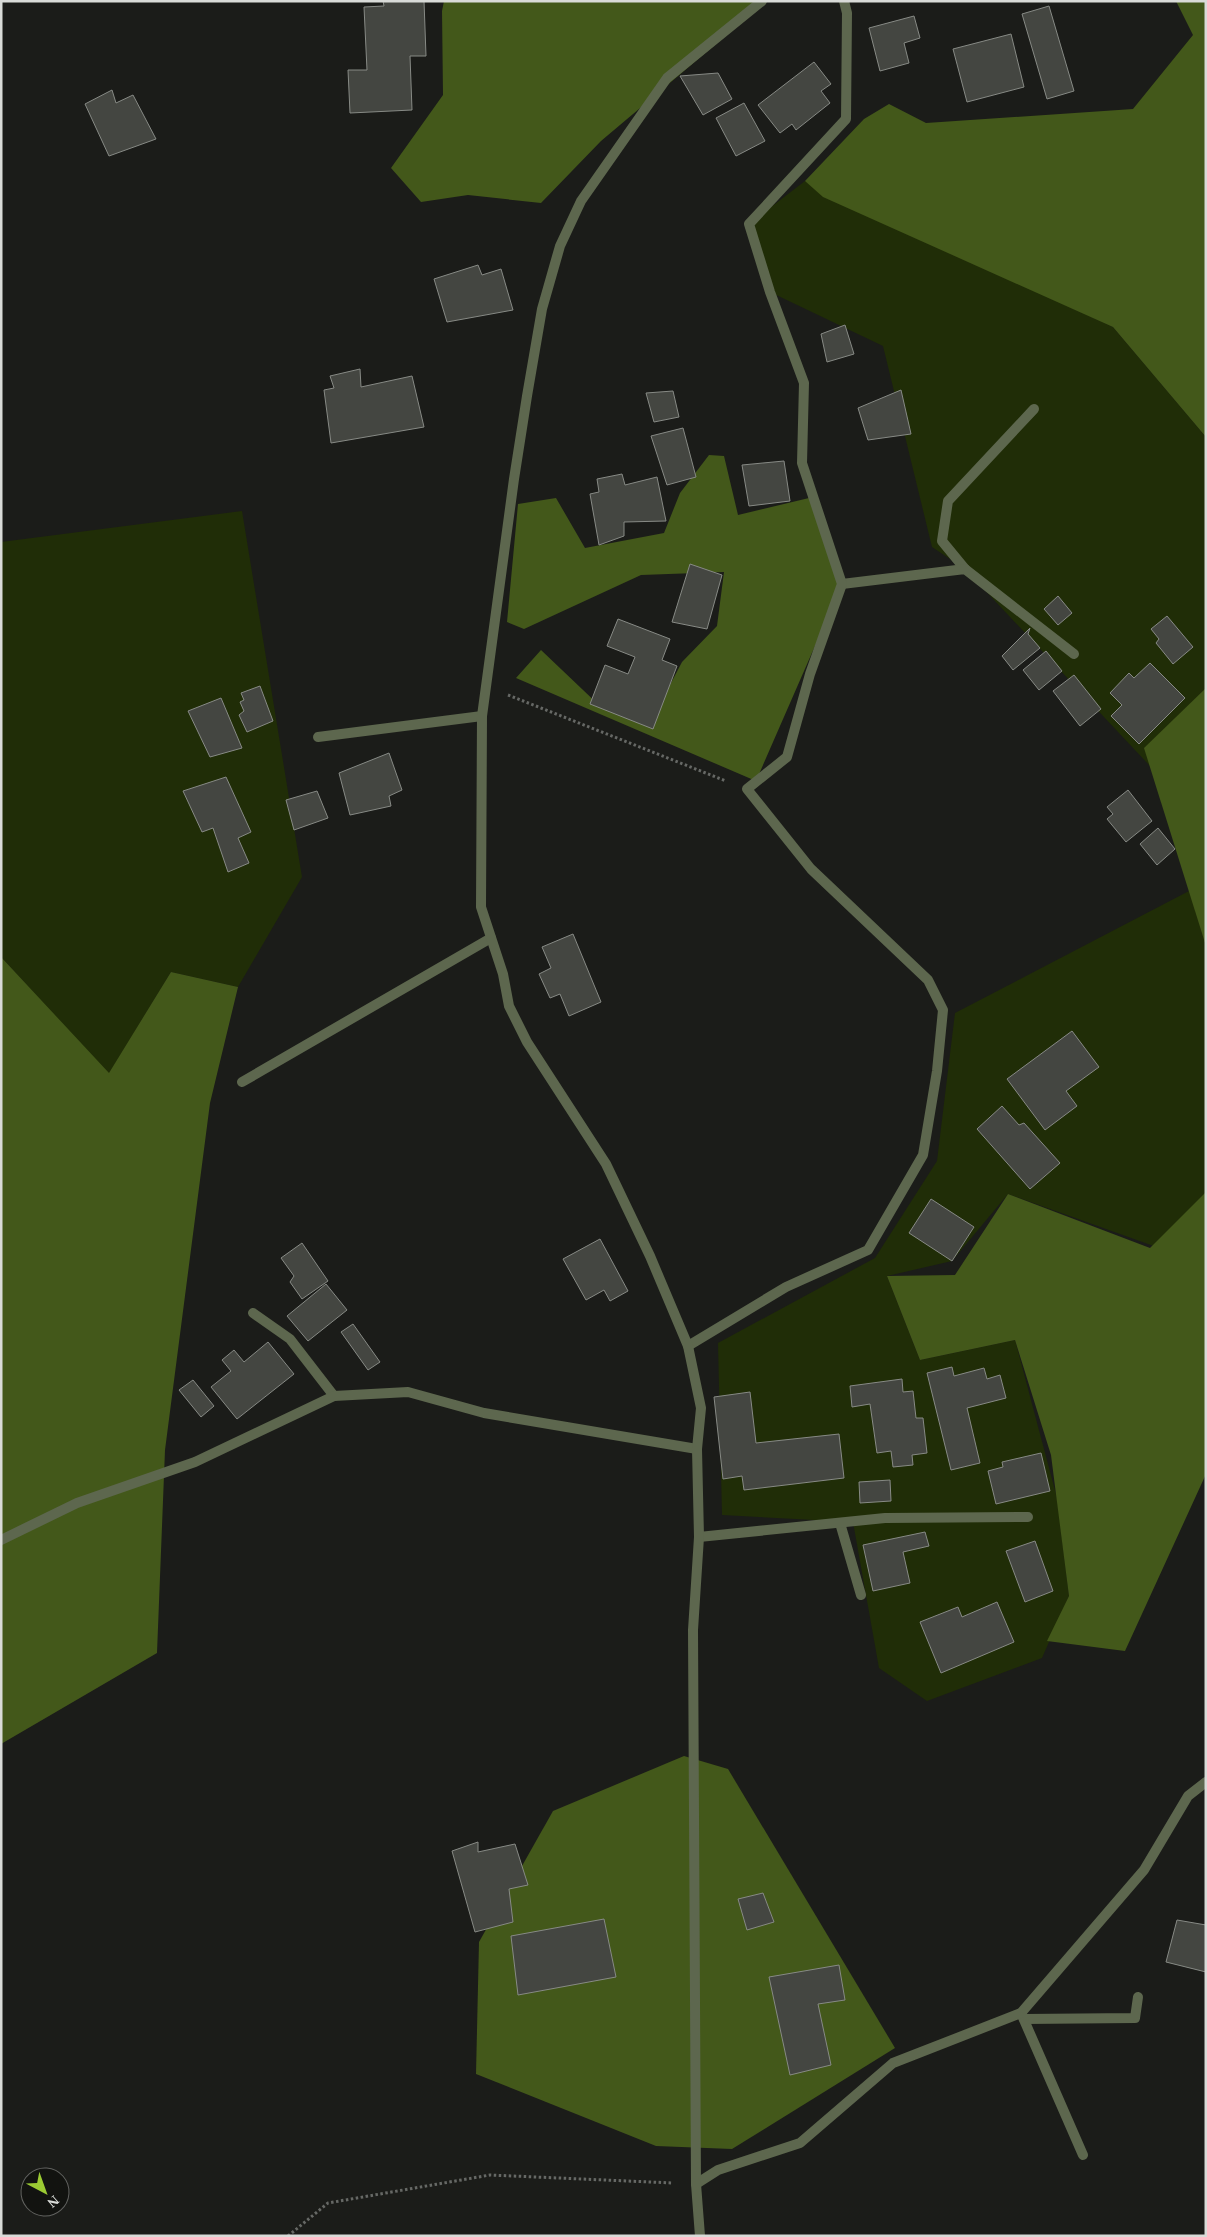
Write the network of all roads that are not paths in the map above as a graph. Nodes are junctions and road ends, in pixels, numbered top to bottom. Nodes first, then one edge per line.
1 (762, 1) edge
2 (844, 1) edge
3 (1034, 409) dead end
4 (965, 569) junction
5 (842, 584) junction
6 (1074, 654) dead end
7 (482, 716) junction
8 (318, 737) dead end
9 (492, 938) junction
10 (242, 1082) dead end
11 (253, 1314) dead end
12 (688, 1346) junction
13 (334, 1396) junction
14 (697, 1449) junction
15 (1028, 1517) dead end
16 (840, 1523) junction
17 (699, 1537) junction
18 (1, 1540) edge
19 (861, 1595) dead end
20 (1206, 1782) edge
21 (1138, 1997) dead end
22 (1023, 2016) junction
23 (1084, 2155) dead end
24 (696, 2184) junction
25 (700, 2236) edge

1 - 7 street
2 - 5 street
3 - 4 street
4 - 5 street
4 - 6 street
5 - 12 street
7 - 8 street
7 - 9 street
9 - 10 street
9 - 12 street
11 - 13 street
12 - 14 street
13 - 14 street
13 - 18 street
14 - 17 street
15 - 16 street
16 - 17 street
16 - 19 street
17 - 24 street
20 - 22 street
21 - 22 street
22 - 23 street
22 - 24 street
24 - 25 street

